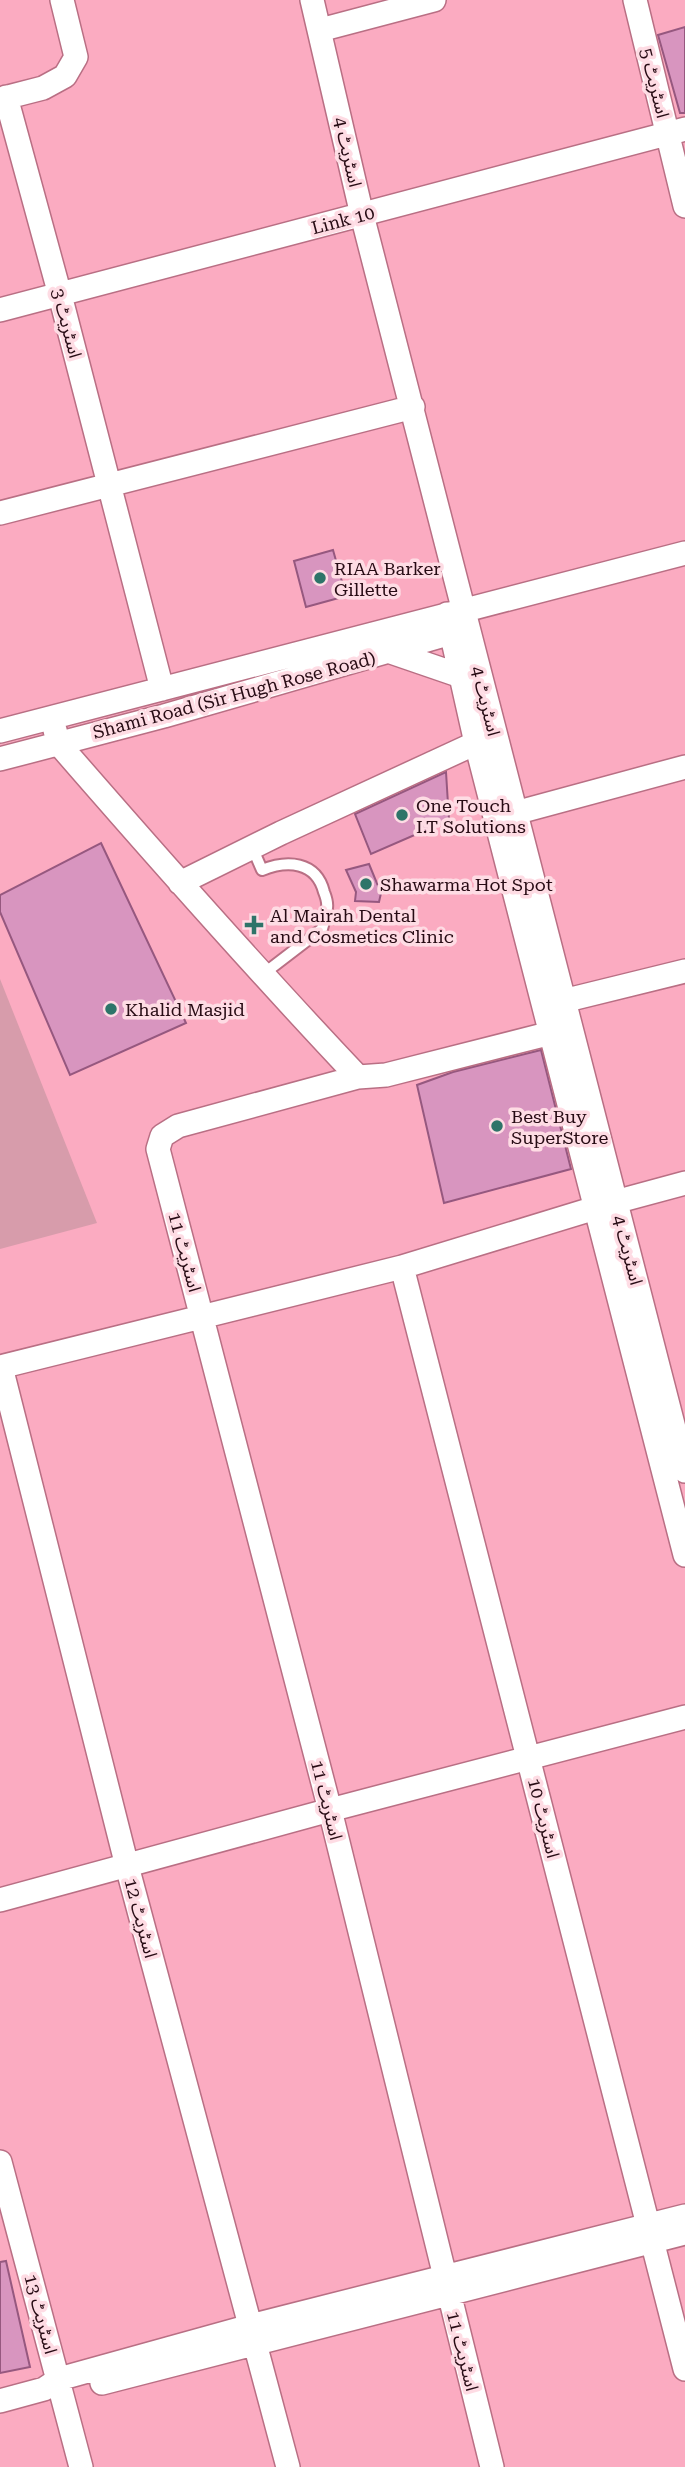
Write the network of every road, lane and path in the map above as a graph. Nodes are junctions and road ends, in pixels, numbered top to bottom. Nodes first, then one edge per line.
1 (62, 0) edge
2 (312, 0) edge
3 (434, 0) edge
4 (635, 0) edge
5 (320, 30) junction
6 (3, 98) edge
7 (676, 132) edge
8 (685, 206) edge
9 (362, 215) junction
10 (60, 295) junction
11 (0, 310) edge
12 (413, 407) junction
13 (110, 485) junction
14 (0, 513) edge
15 (685, 553) edge
16 (457, 622) junction
17 (391, 652) junction
18 (461, 677) junction
19 (162, 689) junction
20 (52, 718) junction
21 (0, 731) edge
22 (58, 743) junction
23 (476, 743) junction
24 (0, 759) edge
25 (685, 767) edge
26 (515, 813) junction
27 (252, 847) junction
28 (180, 883) junction
29 (685, 971) edge
30 (262, 975) junction
31 (563, 1001) junction
32 (562, 1031) junction
33 (358, 1077) junction
34 (685, 1184) edge
35 (606, 1206) junction
36 (402, 1267) junction
37 (202, 1317) junction
38 (0, 1367) edge
39 (676, 1399) edge
40 (685, 1471) edge
41 (685, 1555) edge
42 (685, 1717) edge
43 (529, 1759) junction
44 (330, 1810) junction
45 (127, 1866) junction
46 (0, 1900) edge
47 (0, 2162) edge
48 (685, 2216) edge
49 (651, 2233) junction
50 (685, 2233) edge
51 (447, 2286) junction
52 (253, 2335) junction
53 (685, 2369) edge
54 (55, 2387) junction
55 (0, 2401) edge
56 (81, 2467) edge
57 (288, 2467) edge
58 (492, 2467) edge

1 - 6 street, اسٹریٹ 3
2 - 5 street, اسٹریٹ 4
3 - 5 street
4 - 7 street, اسٹریٹ 5
5 - 9 street, اسٹریٹ 4
6 - 10 street, اسٹریٹ 3
7 - 8 street, اسٹریٹ 5
7 - 9 street, Link 10
9 - 10 street, Link 10
9 - 12 street, اسٹریٹ 4
10 - 11 street, Link 10
10 - 13 street, اسٹریٹ 3
12 - 13 street
12 - 16 street, اسٹریٹ 4
13 - 14 street
13 - 19 street, اسٹریٹ 3
15 - 16 street
16 - 17 street, Shami Road (Sir Hugh Rose Road)
16 - 18 street
16 - 19 street, Shami Road (Sir Hugh Rose Road)
16 - 26 street, اسٹریٹ 4
17 - 18 street
17 - 22 street, Shami Road (Sir Hugh Rose Road)
18 - 23 street
19 - 20 street, Shami Road (Sir Hugh Rose Road)
20 - 21 street, Shami Road (Sir Hugh Rose Road)
20 - 22 street
22 - 24 street, Shami Road (Sir Hugh Rose Road)
22 - 28 street
23 - 27 street
23 - 32 street
25 - 26 street
26 - 31 street, اسٹریٹ 4
27 - 28 street
27 - 30 lane
28 - 30 street
29 - 31 street
30 - 33 street
31 - 32 street, اسٹریٹ 4
32 - 33 street
32 - 35 street
33 - 37 street, اسٹریٹ 11
34 - 35 street
35 - 36 street
35 - 39 street, اسٹریٹ 4
35 - 41 street
36 - 37 street
36 - 43 street, اسٹریٹ 10
37 - 38 street
37 - 44 street, اسٹریٹ 11
38 - 45 street, اسٹریٹ 12
39 - 40 street, اسٹریٹ 4
42 - 43 street
43 - 44 street
43 - 49 street, اسٹریٹ 10
44 - 45 street
44 - 51 street, اسٹریٹ 11
45 - 46 street
45 - 52 street, اسٹریٹ 12
47 - 54 street, اسٹریٹ 13
48 - 49 street
49 - 50 street
49 - 51 street
49 - 53 street, اسٹریٹ 10
51 - 52 street
51 - 58 street, اسٹریٹ 11
52 - 54 street
52 - 57 street, اسٹریٹ 12
54 - 55 street
54 - 56 street, اسٹریٹ 13

